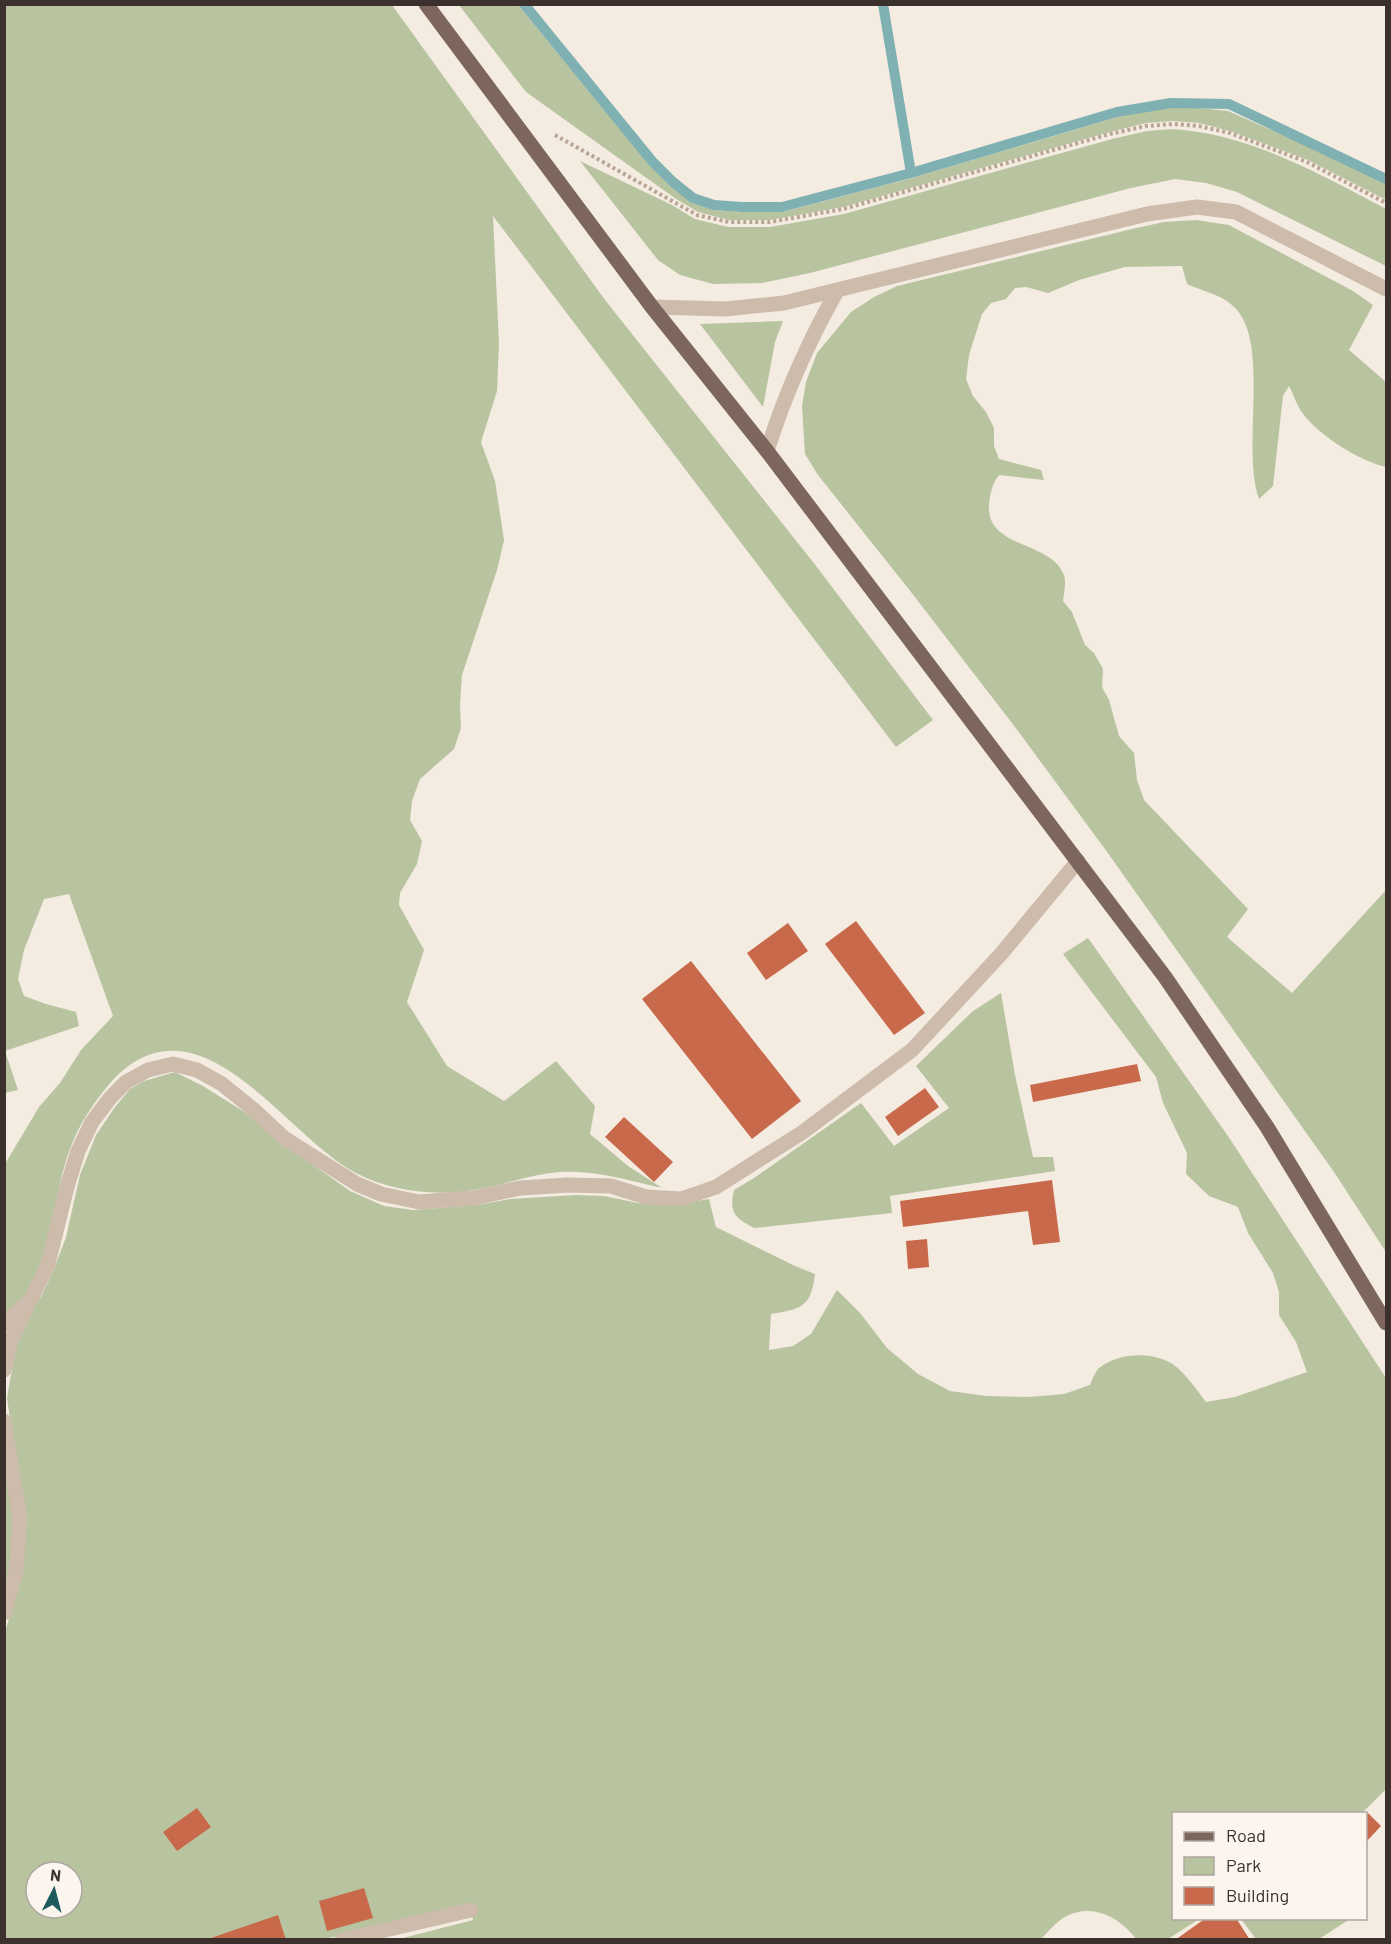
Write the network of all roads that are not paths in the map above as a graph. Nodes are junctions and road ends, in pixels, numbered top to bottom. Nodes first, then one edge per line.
1 (426, 4) edge
2 (1386, 289) edge
3 (837, 291) junction
4 (652, 307) junction
5 (767, 451) junction
6 (1078, 861) junction
7 (31, 1299) junction
8 (1386, 1323) edge
9 (4, 1324) edge
10 (4, 1370) edge
11 (4, 1421) edge
12 (4, 1613) edge
13 (471, 1910) dead end
14 (342, 1940) edge

1 - 4 main road
2 - 3 street
3 - 4 street
3 - 5 street
4 - 5 main road
5 - 6 main road
6 - 7 street
6 - 8 main road
7 - 9 street
7 - 10 street
11 - 12 street
13 - 14 street

